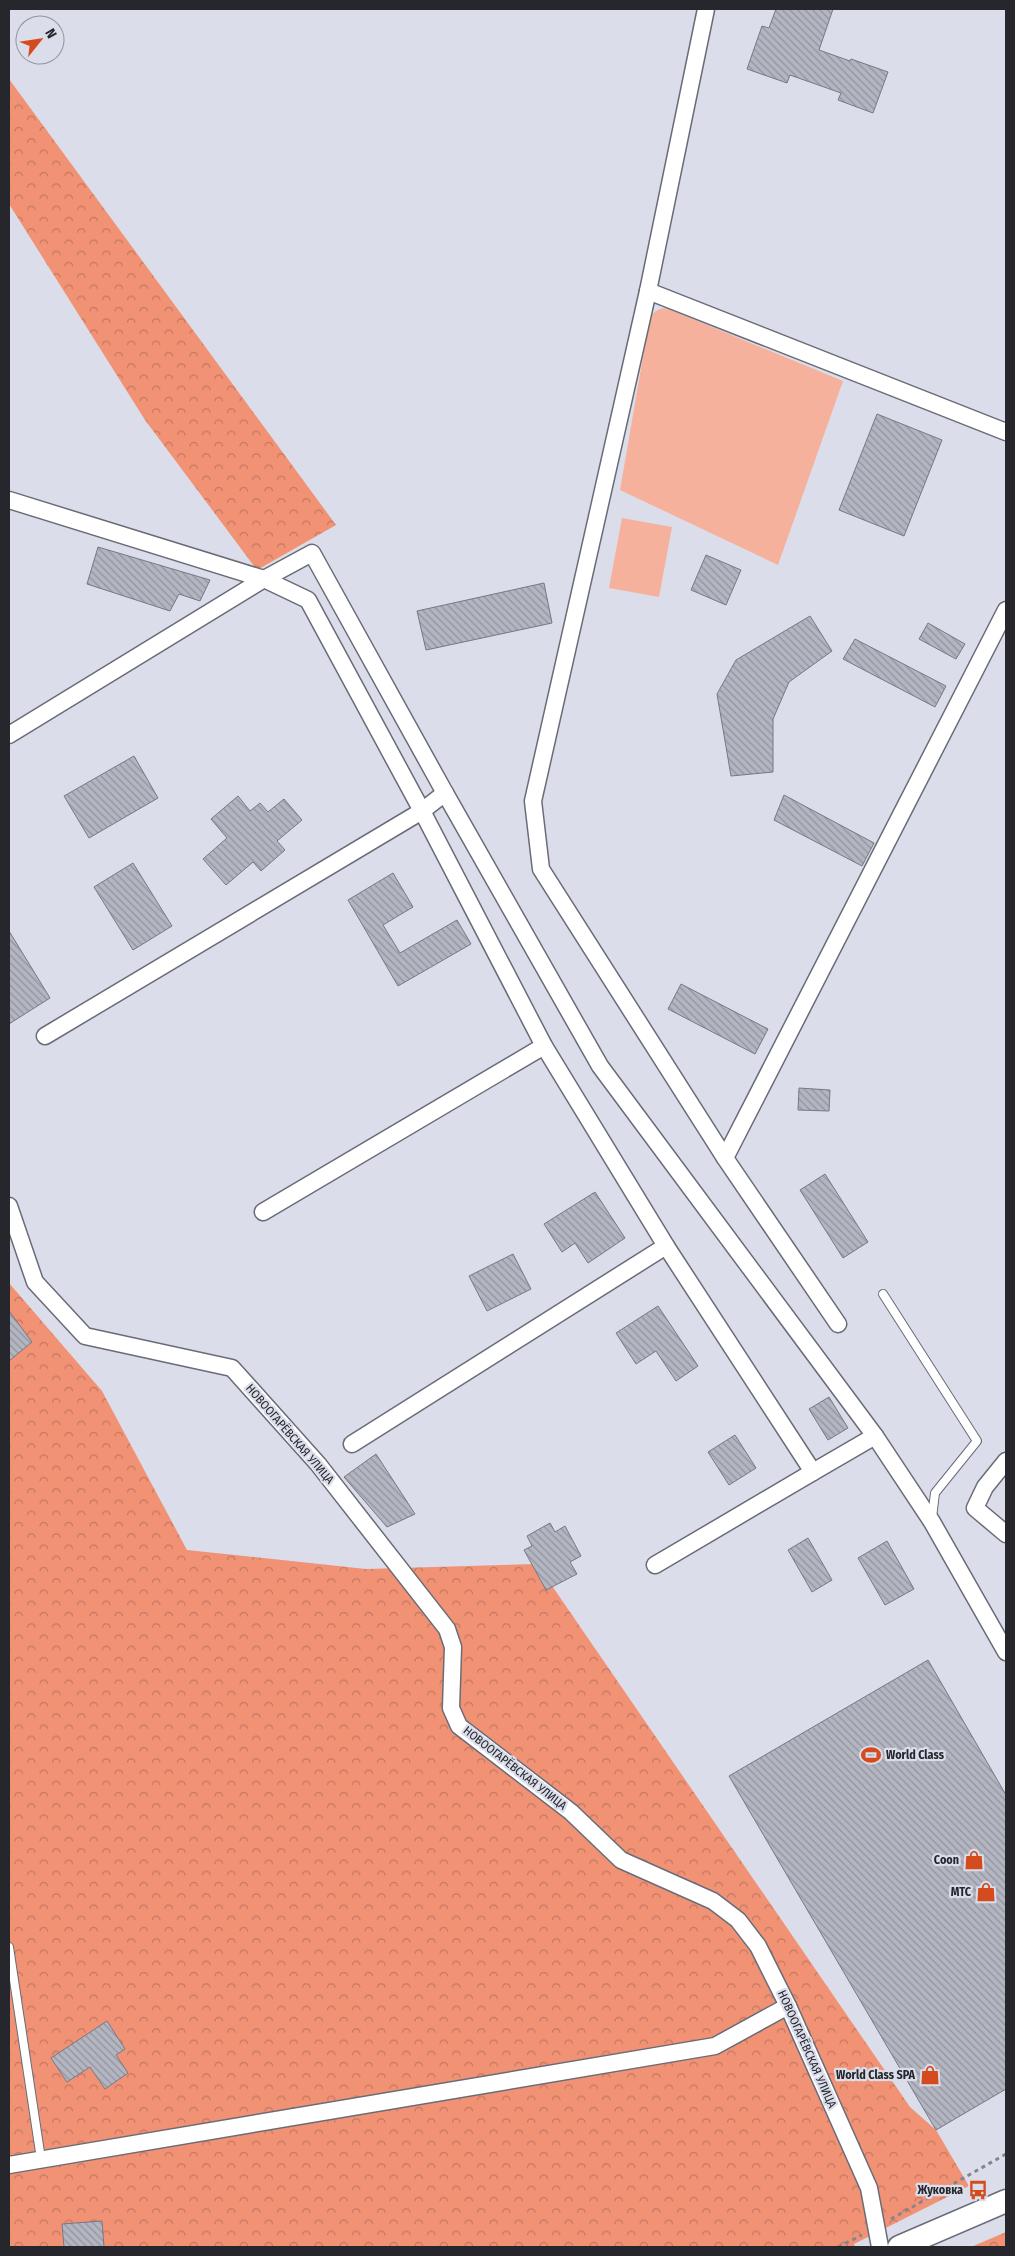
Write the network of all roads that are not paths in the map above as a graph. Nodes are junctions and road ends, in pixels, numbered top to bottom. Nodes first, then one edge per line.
1 (706, 9) edge
2 (648, 291) junction
3 (1006, 432) edge
4 (9, 500) edge
5 (264, 579) junction
6 (1006, 610) edge
7 (9, 735) edge
8 (445, 793) junction
9 (422, 811) junction
10 (45, 1036) dead end
11 (544, 1046) junction
12 (725, 1158) junction
13 (9, 1206) edge
14 (263, 1212) dead end
15 (666, 1246) junction
16 (883, 1294) dead end
17 (838, 1324) dead end
18 (875, 1436) junction
19 (352, 1444) dead end
20 (1006, 1461) edge
21 (812, 1472) junction
22 (932, 1522) junction
23 (1006, 1534) edge
24 (655, 1565) dead end
25 (1006, 1652) edge
26 (9, 1947) edge
27 (788, 2006) junction
28 (41, 2159) junction
29 (9, 2165) edge
30 (1006, 2201) edge
31 (880, 2247) edge
32 (899, 2247) edge

1 - 2 street
2 - 3 street
2 - 12 street
4 - 5 street
5 - 7 street
5 - 8 street
5 - 9 street
6 - 12 street
8 - 9 street
8 - 18 street
9 - 10 street
9 - 11 street
11 - 14 street
11 - 15 street
12 - 17 street
13 - 27 street, НОВООГАРЁВСКАЯ УЛИЦА
15 - 19 street
15 - 21 street
16 - 22 lane
18 - 21 street
18 - 22 street
20 - 23 street
21 - 24 street
22 - 25 street
26 - 28 lane
27 - 28 street
27 - 31 street, НОВООГАРЁВСКАЯ УЛИЦА
28 - 29 street
30 - 32 main road

